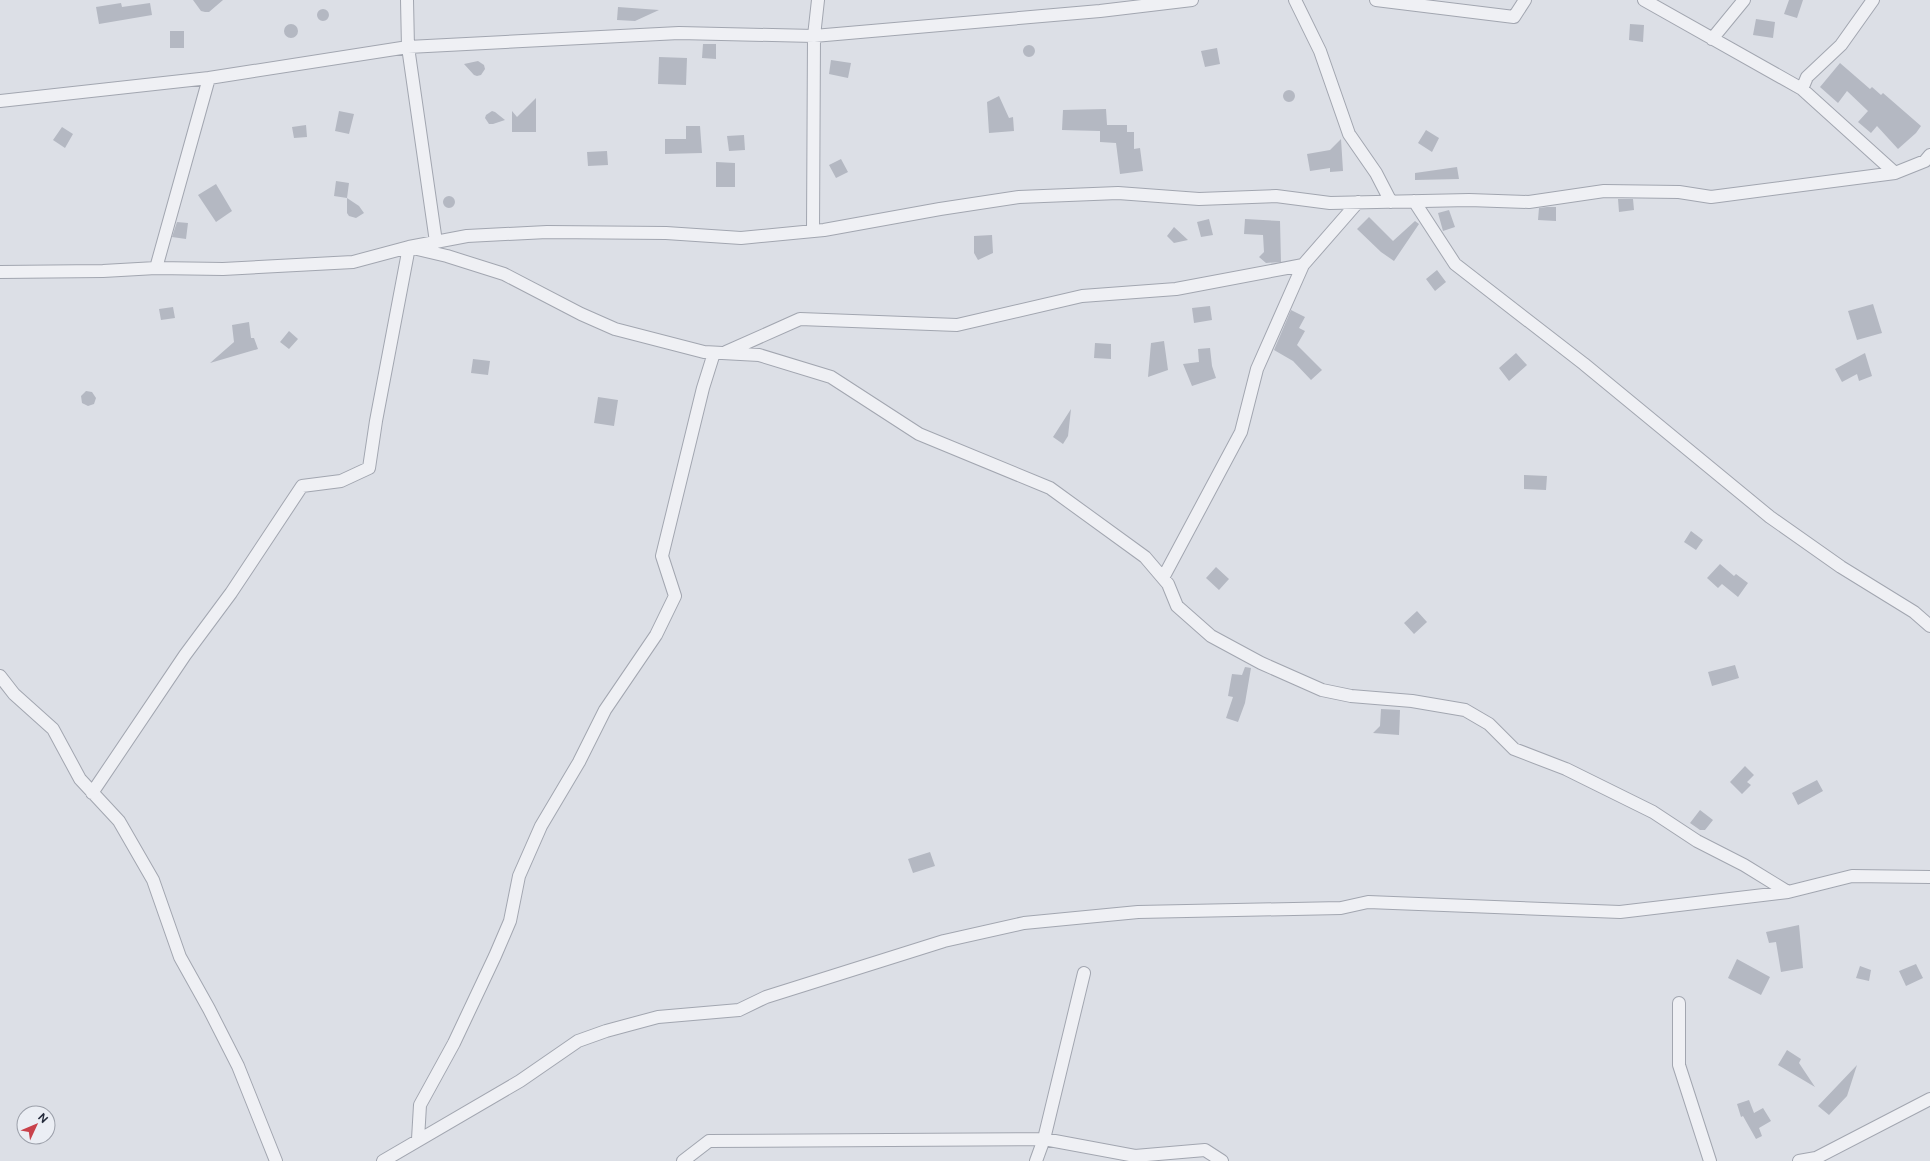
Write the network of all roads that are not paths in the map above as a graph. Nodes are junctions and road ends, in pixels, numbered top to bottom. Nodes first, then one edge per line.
1 (407, 0) edge
2 (818, 0) edge
3 (1192, 0) edge
4 (1295, 0) edge
5 (1376, 0) edge
6 (1525, 0) edge
7 (1644, 0) edge
8 (1744, 0) edge
9 (1873, 0) edge
10 (814, 36) junction
11 (1712, 38) junction
12 (408, 47) junction
13 (209, 78) junction
14 (1802, 89) junction
15 (0, 101) edge
16 (1930, 155) edge
17 (1894, 173) junction
18 (1414, 201) junction
19 (1358, 202) junction
20 (1391, 202) junction
21 (813, 231) junction
22 (436, 242) junction
23 (409, 248) junction
24 (1304, 264) junction
25 (156, 268) junction
26 (0, 272) edge
27 (719, 353) junction
28 (1163, 578) junction
29 (1930, 626) edge
30 (0, 676) edge
31 (92, 793) junction
32 (1930, 877) edge
33 (1788, 892) junction
34 (1084, 973) dead end
35 (1679, 1003) dead end
36 (1930, 1099) edge
37 (418, 1139) junction
38 (1044, 1139) junction
39 (276, 1161) edge
40 (383, 1161) edge
41 (683, 1161) edge
42 (1036, 1161) edge
43 (1222, 1161) edge
44 (1710, 1161) edge
45 (1799, 1161) edge

1 - 12 street
2 - 10 street
3 - 10 street
4 - 20 street
5 - 6 street
7 - 11 street
8 - 11 street
9 - 14 street
10 - 12 street
10 - 21 street
11 - 14 street
12 - 13 street
12 - 22 street
13 - 15 street
13 - 25 street
14 - 17 street
16 - 17 street
17 - 18 street
18 - 20 street
18 - 29 street
19 - 20 street
19 - 21 street
19 - 24 street
21 - 22 street
22 - 23 street
23 - 25 street
23 - 27 street
23 - 31 street
24 - 27 street
24 - 28 street
25 - 26 street
27 - 28 street
27 - 37 street
28 - 33 street
30 - 31 street
31 - 39 street
32 - 33 street
33 - 37 street
34 - 38 street
35 - 44 street
36 - 45 street
37 - 40 street
38 - 41 street
38 - 42 street
38 - 43 street

